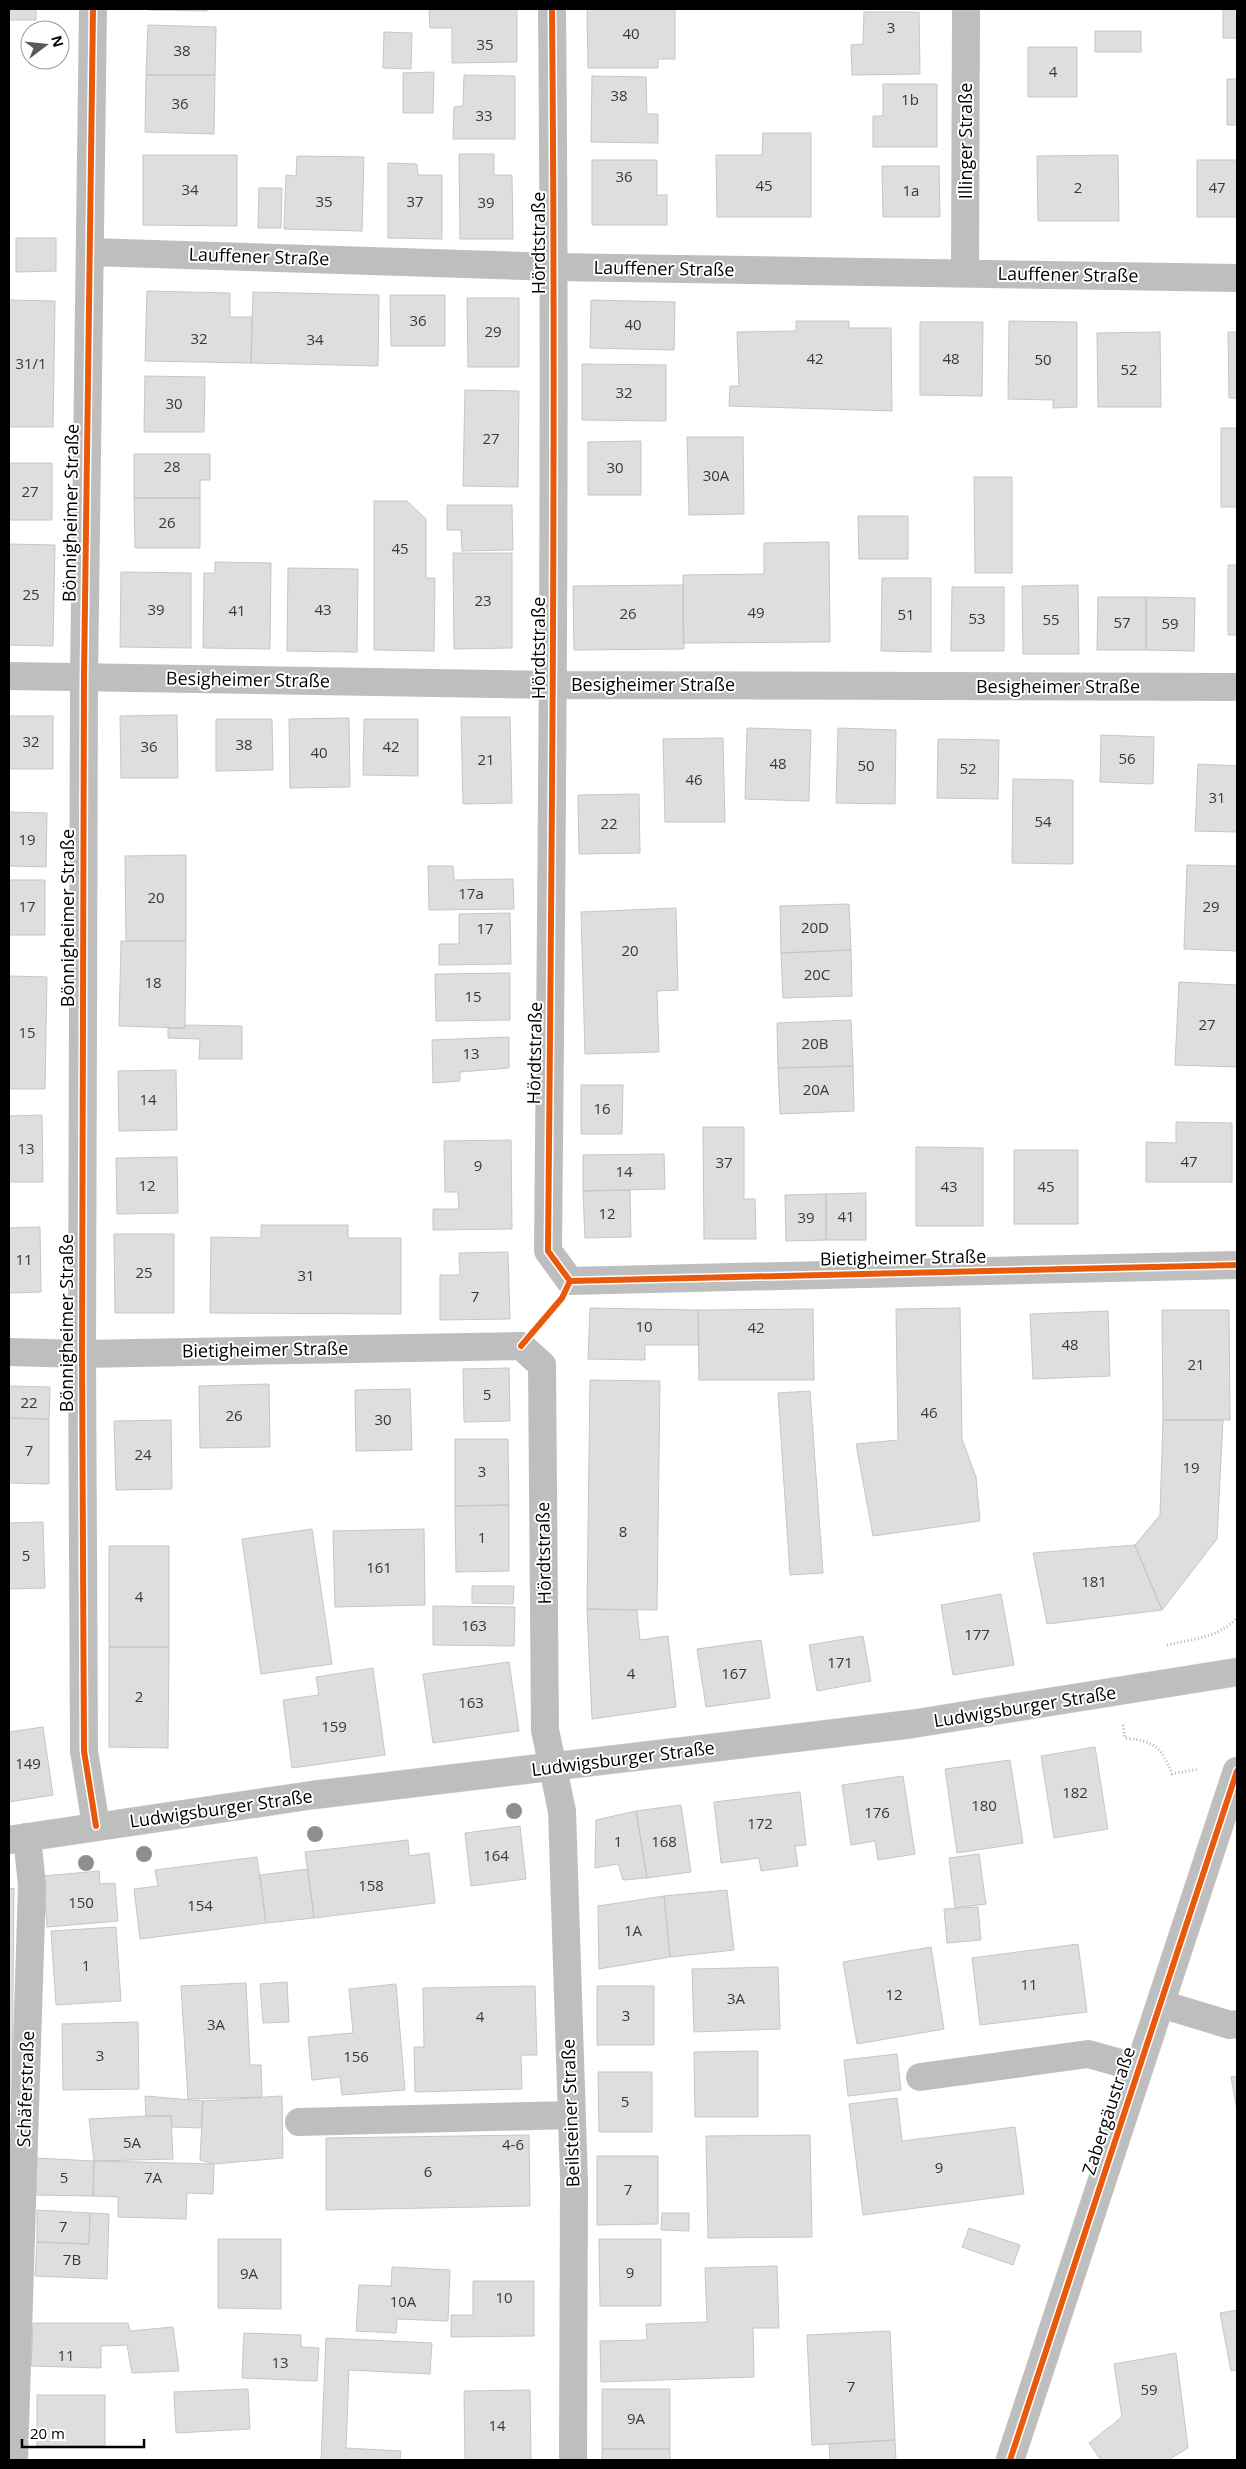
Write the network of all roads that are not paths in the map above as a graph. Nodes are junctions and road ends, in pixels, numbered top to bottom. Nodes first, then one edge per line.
1 (92, 9) edge
2 (552, 9) edge
3 (966, 9) edge
4 (90, 252) junction
5 (555, 267) junction
6 (965, 273) junction
7 (1237, 278) edge
8 (9, 676) edge
9 (84, 677) junction
10 (554, 685) junction
11 (1237, 687) edge
12 (1237, 1265) edge
13 (570, 1281) joint
14 (521, 1346) joint
15 (9, 1352) edge
16 (82, 1354) junction
17 (1237, 1672) edge
18 (554, 1767) junction
19 (1237, 1771) edge
20 (96, 1826) junction
21 (18, 1839) edge
22 (1161, 2004) junction
23 (1237, 2024) edge
24 (1140, 2068) junction
25 (920, 2077) dead end
26 (571, 2115) junction
27 (299, 2122) dead end
28 (14, 2460) edge
29 (573, 2460) edge
30 (1010, 2460) edge

1 - 4 street, Bönnigheimer Straße
2 - 5 street, Hördtstraße
3 - 6 street, Illinger Straße
4 - 5 street, Lauffener Straße
4 - 9 street, Bönnigheimer Straße
5 - 6 street, Lauffener Straße
5 - 10 street, Hördtstraße
6 - 7 street, Lauffener Straße
8 - 9 street, Besigheimer Straße
9 - 10 street, Besigheimer Straße
9 - 16 street, Bönnigheimer Straße
10 - 11 street, Besigheimer Straße
10 - 13 street, Hördtstraße
12 - 13 street, Bietigheimer Straße
14 - 16 street, Bietigheimer Straße
14 - 18 street, Hördtstraße
15 - 16 street, Bietigheimer Straße
16 - 20 street, Bönnigheimer Straße
17 - 18 street, Ludwigsburger Straße
18 - 20 street, Ludwigsburger Straße
18 - 26 street, Beilsteiner Straße
19 - 22 street, Zabergäustraße
20 - 21 street, Ludwigsburger Straße
21 - 28 street, Schäferstraße
22 - 23 street
22 - 24 street, Zabergäustraße
24 - 25 street
24 - 30 street, Zabergäustraße
26 - 27 street
26 - 29 street, Beilsteiner Straße

